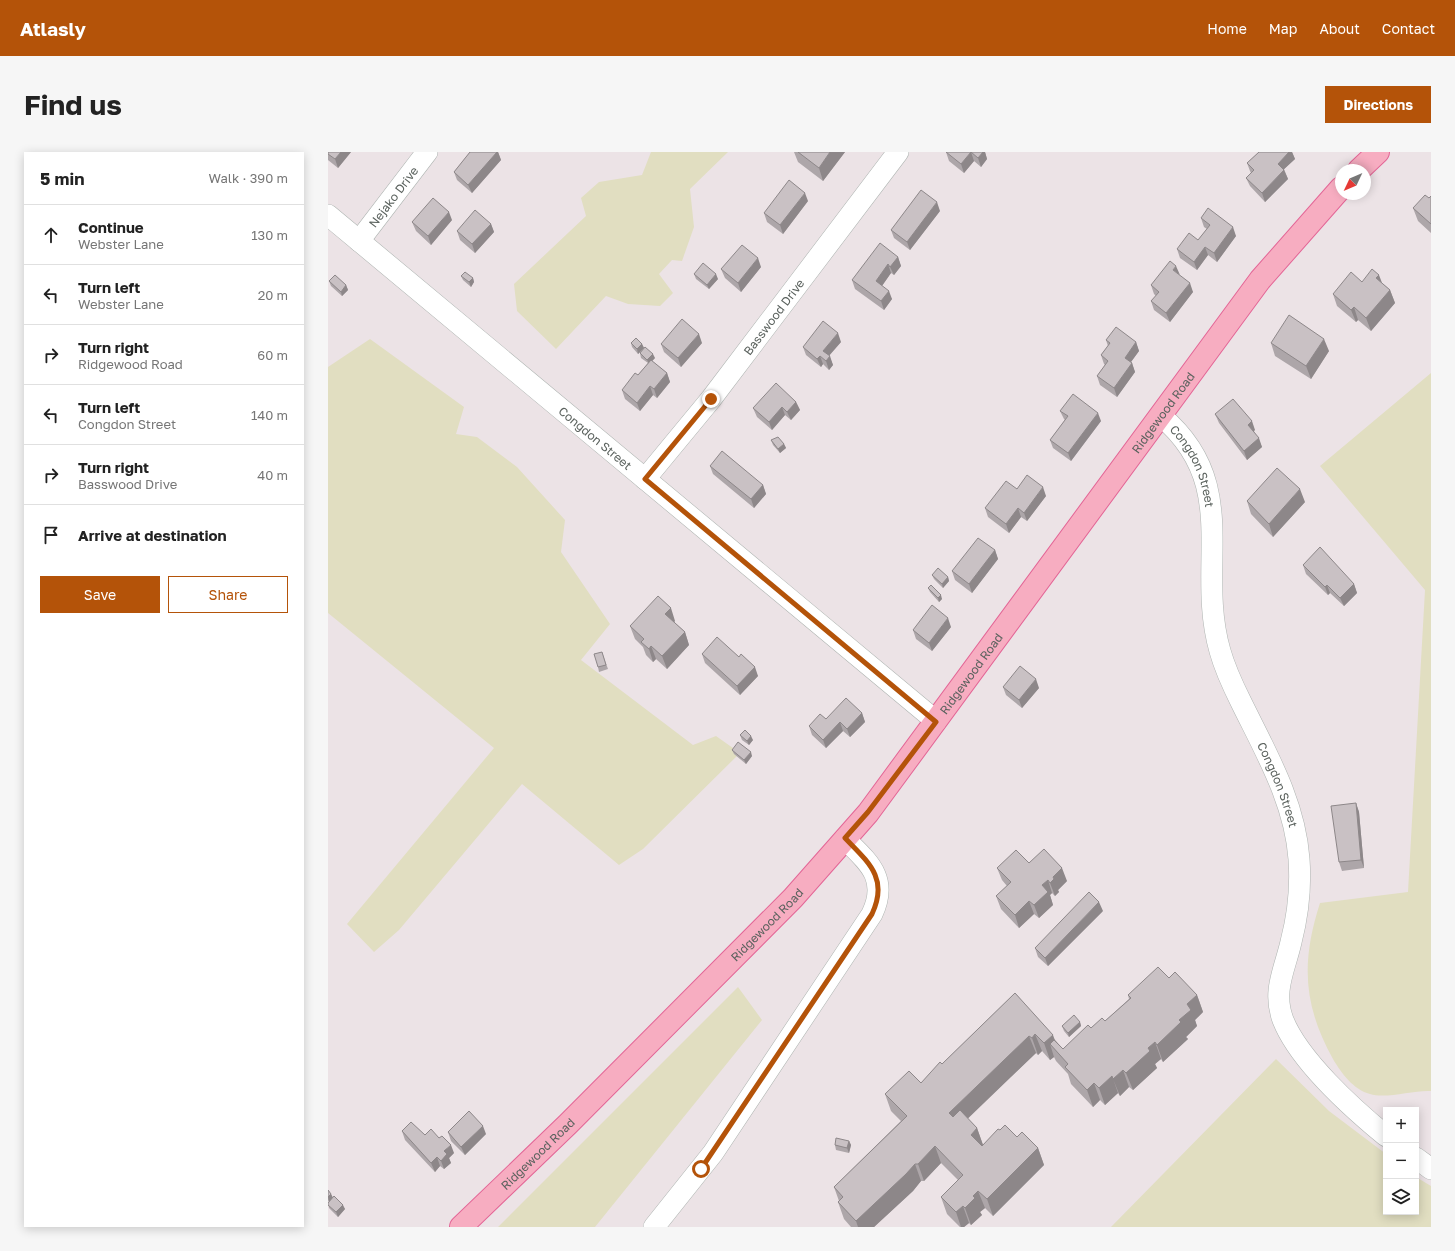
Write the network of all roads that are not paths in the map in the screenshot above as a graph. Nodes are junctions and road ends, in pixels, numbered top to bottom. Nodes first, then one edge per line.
1 (427, 152) edge
2 (898, 152) edge
3 (1378, 152) edge
4 (1365, 164) edge
5 (1335, 195) edge
6 (328, 216) edge
7 (359, 241) junction
8 (1161, 416) junction
9 (645, 479) junction
10 (936, 722) junction
11 (845, 838) junction
12 (1383, 1133) edge
13 (1419, 1160) edge
14 (1431, 1169) edge
15 (461, 1227) edge
16 (654, 1227) edge

1 - 7 street, Nejako Drive
2 - 9 street, Basswood Drive
3 - 4 main road
5 - 8 main road, Ridgewood Road
6 - 7 street, Congdon Street
7 - 9 street, Congdon Street
8 - 10 main road, Ridgewood Road
8 - 12 street, Congdon Street
9 - 10 street, Congdon Street
10 - 11 main road, Ridgewood Road
11 - 15 main road, Ridgewood Road
11 - 16 street
13 - 14 street

